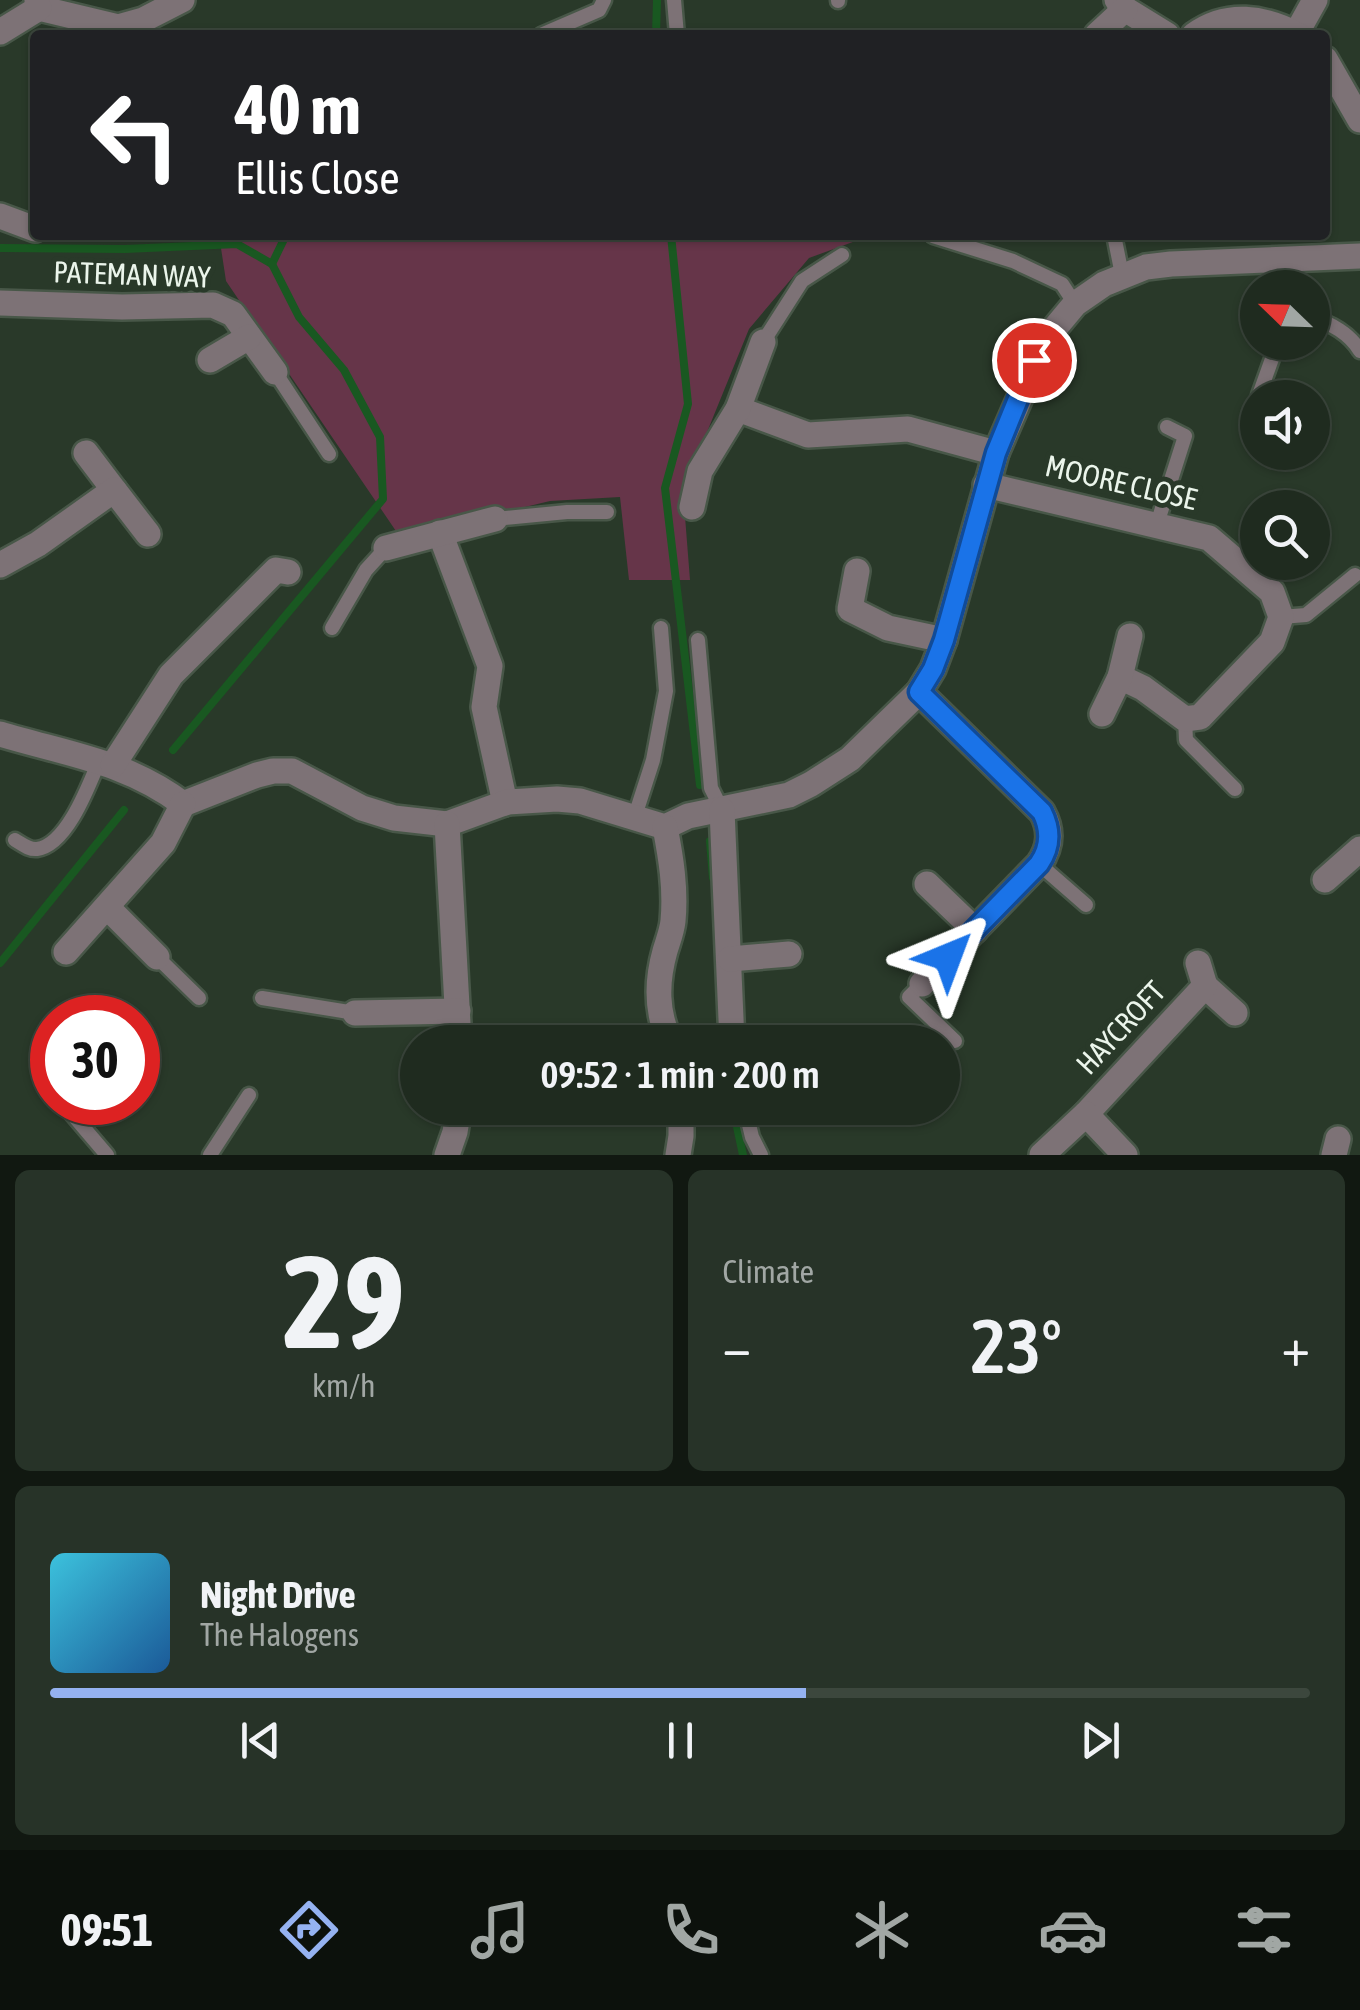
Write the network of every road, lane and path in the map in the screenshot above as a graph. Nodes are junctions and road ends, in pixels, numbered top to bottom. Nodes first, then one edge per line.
1 (604, 0) edge
2 (674, 0) edge
3 (1314, 0) edge
4 (180, 1) edge
5 (1127, 3) edge
6 (38, 4) edge
7 (553, 30) edge
8 (676, 30) edge
9 (1101, 30) edge
10 (1161, 30) edge
11 (1202, 30) edge
12 (1287, 30) edge
13 (1299, 30) edge
14 (0, 32) edge
15 (1330, 68) edge
16 (1360, 120) edge
17 (0, 216) edge
18 (30, 227) edge
19 (946, 240) edge
20 (1115, 240) edge
21 (842, 255) dead end
22 (1360, 256) edge
23 (1286, 259) junction
24 (1287, 270) edge
25 (1122, 275) junction
26 (0, 304) edge
27 (1076, 304) junction
28 (1330, 324) edge
29 (249, 337) junction
30 (762, 342) joint
31 (1360, 351) edge
32 (210, 360) dead end
33 (276, 372) joint
34 (738, 409) junction
35 (1167, 427) dead end
36 (996, 453) junction
37 (86, 454) dead end
38 (330, 454) dead end
39 (986, 485) junction
40 (114, 490) junction
41 (692, 507) dead end
42 (606, 512) dead end
43 (495, 518) joint
44 (1156, 524) junction
45 (148, 534) dead end
46 (440, 534) junction
47 (386, 548) joint
48 (0, 565) edge
49 (857, 571) dead end
50 (288, 572) dead end
51 (1355, 575) dead end
52 (1281, 617) junction
53 (332, 628) dead end
54 (661, 628) dead end
55 (1130, 636) dead end
56 (698, 640) dead end
57 (944, 640) junction
58 (1120, 677) junction
59 (919, 692) junction
60 (1102, 714) dead end
61 (1184, 719) junction
62 (0, 734) edge
63 (106, 763) junction
64 (1235, 789) dead end
65 (505, 803) junction
66 (182, 804) junction
67 (722, 810) junction
68 (634, 819) junction
69 (447, 824) junction
70 (665, 827) junction
71 (15, 840) dead end
72 (1360, 849) edge
73 (1039, 864) junction
74 (1324, 880) dead end
75 (927, 884) dead end
76 (1086, 905) dead end
77 (106, 907) junction
78 (975, 930) junction
79 (66, 952) dead end
80 (789, 954) dead end
81 (157, 957) joint
82 (730, 959) junction
83 (922, 984) joint
84 (199, 998) dead end
85 (262, 998) dead end
86 (458, 1011) junction
87 (355, 1012) joint
88 (1235, 1013) dead end
89 (458, 1025) edge
90 (662, 1025) edge
91 (732, 1025) edge
92 (938, 1025) edge
93 (249, 1095) dead end
94 (1086, 1114) junction
95 (82, 1125) edge
96 (456, 1125) edge
97 (681, 1125) edge
98 (749, 1125) edge
99 (107, 1155) edge
100 (210, 1155) edge
101 (447, 1155) edge
102 (678, 1155) edge
103 (761, 1155) edge
104 (1042, 1155) edge
105 (1125, 1155) edge

1 - 7 lane
2 - 8 lane
3 - 13 street
4 - 6 street
5 - 9 street
5 - 10 street
6 - 14 street
11 - 12 street
15 - 16 street
17 - 18 street
19 - 27 lane
20 - 25 lane
21 - 30 lane
22 - 23 street
23 - 24 lane
23 - 25 street
25 - 27 street
26 - 29 street, PATEMAN WAY
27 - 36 street
28 - 31 lane
29 - 32 street
29 - 33 street, PATEMAN WAY
30 - 34 street
33 - 38 lane
34 - 36 street
34 - 41 street
35 - 44 lane
36 - 39 street
37 - 40 street
39 - 44 street, MOORE CLOSE
39 - 57 street
40 - 45 street
40 - 48 street
42 - 43 lane
43 - 46 street
44 - 52 street, MOORE CLOSE
46 - 47 street
46 - 65 street
47 - 53 lane
49 - 57 street
50 - 63 street
51 - 52 lane
52 - 61 street
54 - 68 lane
55 - 58 street
56 - 67 lane
57 - 59 street
58 - 60 street
58 - 61 street
59 - 67 street
59 - 73 street
61 - 64 lane
62 - 63 street
63 - 66 street
63 - 71 lane
65 - 68 street
65 - 69 street
66 - 69 street
66 - 77 street
67 - 70 street
67 - 82 street
68 - 70 street
69 - 86 street
70 - 90 street
72 - 74 street
73 - 76 lane
73 - 78 street
75 - 78 street
77 - 79 street
77 - 81 street
78 - 83 street
80 - 82 street
81 - 84 lane
82 - 91 street
83 - 92 lane
85 - 87 lane
86 - 87 street
86 - 89 street
88 - 94 street, HAYCROFT
93 - 100 lane
94 - 104 street, HAYCROFT
94 - 105 street, HAYCROFT
95 - 99 lane
96 - 101 street
97 - 102 street
98 - 103 lane

